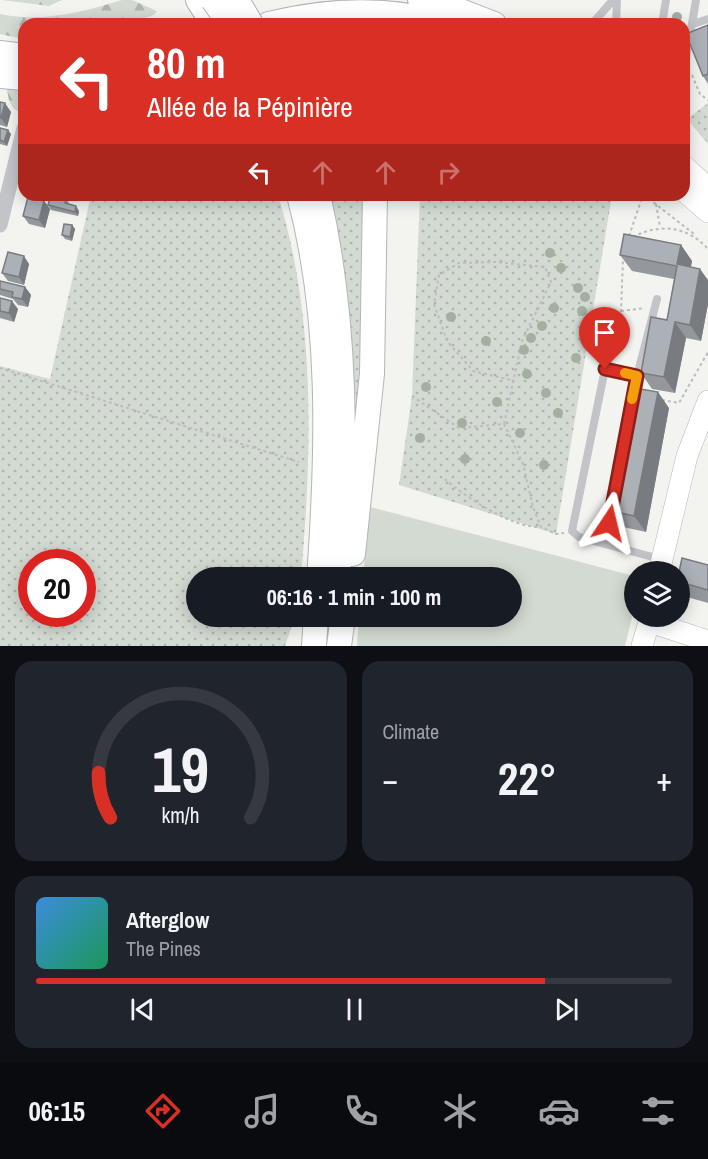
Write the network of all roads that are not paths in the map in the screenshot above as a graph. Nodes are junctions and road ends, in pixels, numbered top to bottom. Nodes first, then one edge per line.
1 (198, 0) edge
2 (213, 0) edge
3 (237, 0) edge
4 (305, 0) edge
5 (429, 0) edge
6 (615, 0) edge
7 (666, 0) edge
8 (696, 0) edge
9 (210, 18) edge
10 (226, 18) edge
11 (237, 18) edge
12 (248, 18) edge
13 (300, 18) edge
14 (405, 18) edge
15 (478, 18) edge
16 (598, 18) edge
17 (616, 18) edge
18 (663, 18) edge
19 (708, 19) edge
20 (693, 24) junction
21 (690, 39) edge
22 (0, 53) edge
23 (18, 55) edge
24 (0, 76) edge
25 (18, 78) edge
26 (18, 152) edge
27 (690, 172) edge
28 (708, 188) edge
29 (690, 196) edge
30 (300, 201) edge
31 (319, 201) edge
32 (375, 201) edge
33 (708, 212) edge
34 (0, 225) edge
35 (656, 303) road end
36 (637, 376) junction
37 (708, 401) edge
38 (605, 544) junction
39 (650, 561) edge
40 (661, 561) edge
41 (320, 567) edge
42 (339, 567) edge
43 (352, 567) edge
44 (315, 627) edge
45 (334, 627) edge
46 (342, 627) edge
47 (649, 627) edge
48 (670, 627) edge
49 (708, 641) edge
50 (314, 646) edge
51 (333, 646) edge
52 (339, 646) edge
53 (642, 646) edge

1 - 9 main road
2 - 10 main road, bridge
3 - 12 main road, bridge
4 - 11 main road
5 - 15 main road
6 - 16 lane
6 - 17 lane
7 - 18 lane
8 - 20 lane
13 - 14 main road
19 - 20 lane
20 - 21 lane
22 - 23 main road
24 - 25 main road
26 - 34 street
27 - 28 street
29 - 33 street
30 - 41 main road
31 - 42 main road
32 - 43 main road
35 - 36 lane
36 - 38 lane
36 - 38 lane
37 - 40 street
38 - 39 lane
44 - 50 main road
45 - 51 main road
46 - 52 main road
47 - 53 street
48 - 49 street

